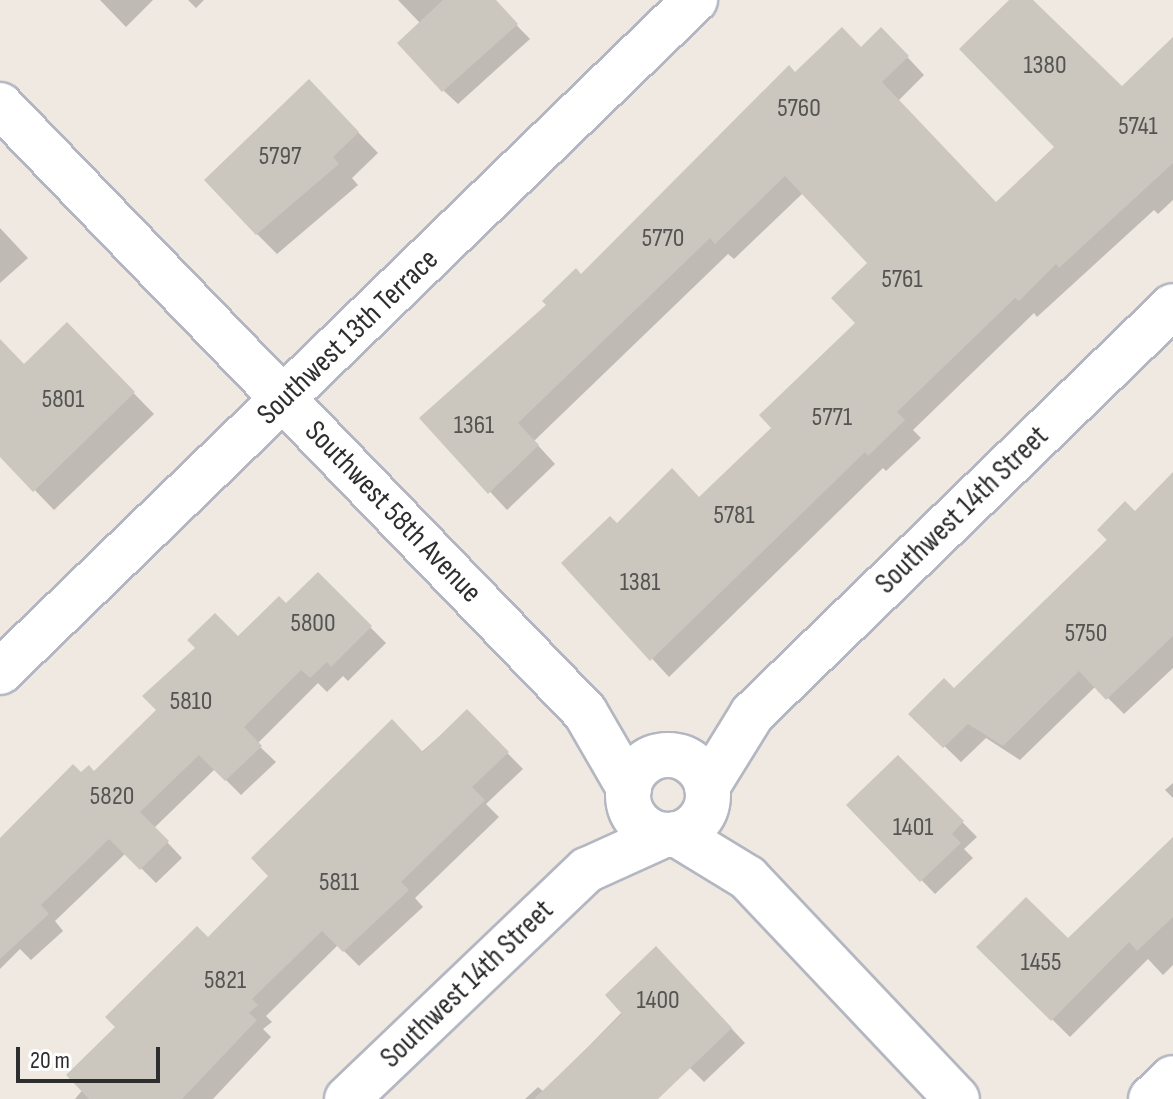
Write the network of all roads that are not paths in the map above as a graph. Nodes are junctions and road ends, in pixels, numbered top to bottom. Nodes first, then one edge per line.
1 (695, 0) edge
2 (0, 105) edge
3 (1173, 306) edge
4 (285, 399) junction
5 (0, 672) edge
6 (585, 712) junction
7 (752, 714) junction
8 (666, 756) junction
9 (707, 794) junction
10 (629, 795) junction
11 (670, 835) junction
12 (587, 870) junction
13 (748, 878) junction
14 (1173, 1078) edge
15 (347, 1099) edge
16 (957, 1099) edge
17 (1151, 1099) edge

1 - 4 street, Southwest 13th Terrace
2 - 4 street, Southwest 58th Avenue
3 - 7 street, Southwest 14th Street
4 - 5 street, Southwest 13th Terrace
4 - 6 street, Southwest 58th Avenue
6 - 8 street, Southwest 58th Avenue
6 - 10 street, Southwest 58th Avenue
7 - 8 street, Southwest 14th Street
7 - 9 street, Southwest 14th Street
8 - 9 street
8 - 10 street
9 - 11 street
9 - 13 street
10 - 11 street
10 - 12 street, Southwest 14th Street
11 - 12 street, Southwest 14th Street
11 - 13 street
12 - 15 street, Southwest 14th Street
13 - 16 street
14 - 17 street

